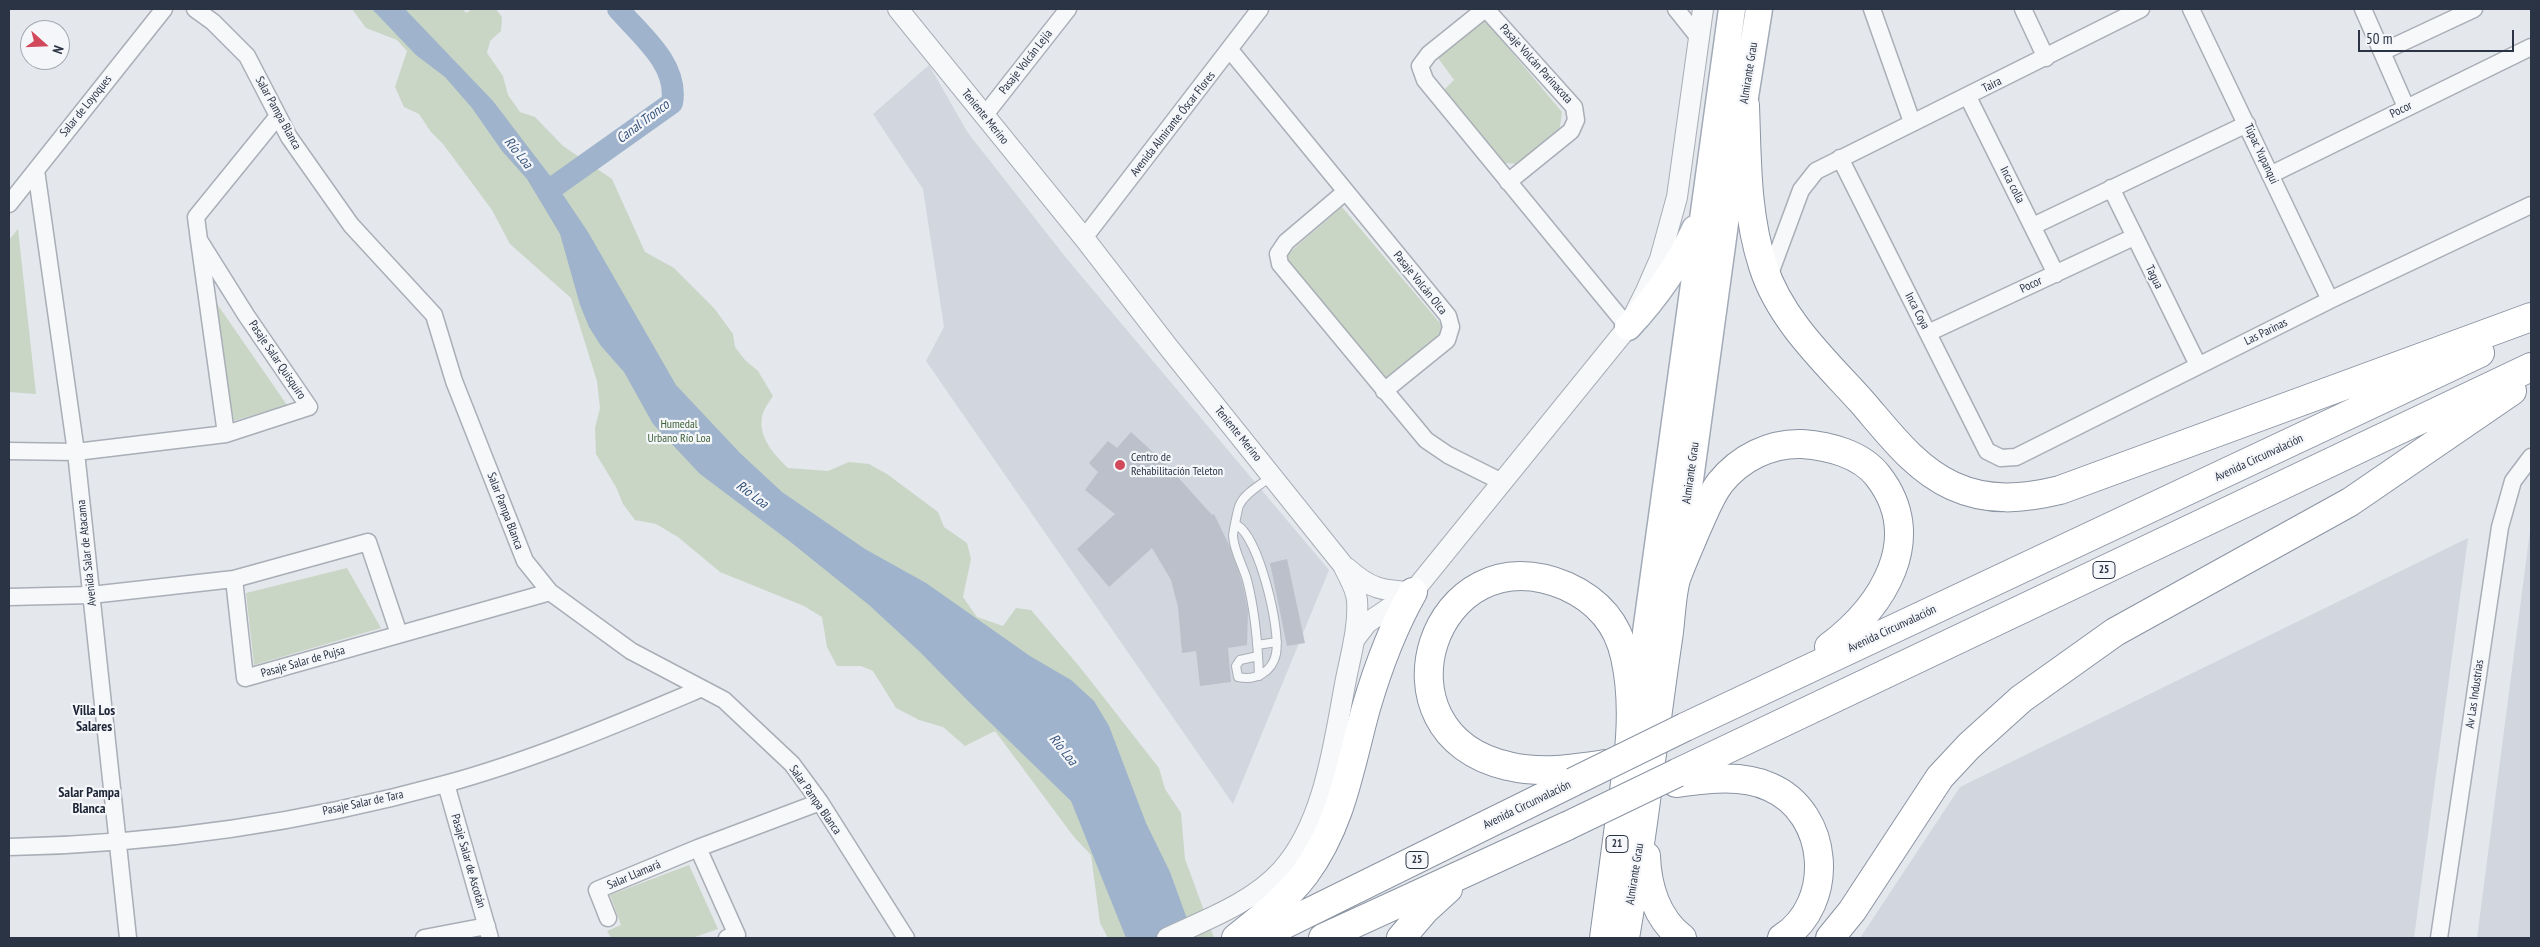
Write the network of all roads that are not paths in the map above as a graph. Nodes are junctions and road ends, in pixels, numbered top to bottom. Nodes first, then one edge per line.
1 (164, 9) edge
2 (195, 9) edge
3 (898, 9) edge
4 (1068, 9) edge
5 (1260, 9) edge
6 (1486, 9) edge
7 (1676, 9) edge
8 (1703, 9) edge
9 (1732, 9) edge
10 (1759, 9) edge
11 (1872, 9) edge
12 (2023, 9) edge
13 (2141, 9) edge
14 (2192, 9) edge
15 (2363, 9) edge
16 (2474, 9) edge
17 (1700, 39) junction
18 (2531, 47) edge
19 (1230, 50) junction
20 (2382, 52) junction
21 (2046, 58) junction
22 (1968, 97) junction
23 (1744, 105) junction
24 (2406, 107) junction
25 (278, 116) junction
26 (984, 116) junction
27 (1912, 122) junction
28 (2247, 124) junction
29 (1840, 158) junction
30 (36, 170) junction
31 (2270, 174) junction
32 (1508, 182) junction
33 (2111, 188) junction
34 (1345, 192) junction
35 (1706, 197) junction
36 (9, 204) edge
37 (2531, 205) edge
38 (2033, 226) junction
39 (2134, 237) junction
40 (1084, 238) junction
41 (199, 240) junction
42 (2056, 274) junction
43 (1768, 280) junction
44 (2330, 300) junction
45 (2531, 317) edge
46 (1628, 327) junction
47 (2531, 329) edge
48 (1928, 333) junction
49 (2198, 365) junction
50 (2531, 367) edge
51 (2531, 378) edge
52 (1384, 391) junction
53 (226, 434) junction
54 (9, 451) edge
55 (76, 452) junction
56 (2531, 457) edge
57 (2001, 458) joint
58 (1272, 476) junction
59 (1502, 482) junction
60 (1237, 525) junction
61 (1343, 565) junction
62 (234, 578) junction
63 (1676, 580) junction
64 (550, 592) junction
65 (1413, 592) junction
66 (91, 594) junction
67 (9, 598) edge
68 (399, 634) junction
69 (1353, 641) junction
70 (1277, 642) junction
71 (1257, 645) junction
72 (1258, 656) junction
73 (1258, 676) junction
74 (1788, 677) junction
75 (700, 689) junction
76 (1622, 756) junction
77 (1574, 775) junction
78 (1676, 778) junction
79 (446, 784) junction
80 (820, 802) junction
81 (1644, 817) junction
82 (117, 843) junction
83 (9, 847) edge
84 (698, 848) junction
85 (1474, 868) junction
86 (608, 918) dead end
87 (489, 932) edge
88 (1254, 932) edge
89 (128, 938) edge
90 (424, 938) edge
91 (727, 938) edge
92 (906, 938) edge
93 (1167, 938) edge
94 (1323, 938) edge
95 (1401, 938) edge
96 (1604, 938) edge
97 (1625, 938) edge
98 (1682, 938) edge
99 (1782, 938) edge
100 (1830, 938) edge
101 (2439, 938) edge

1 - 30 street, Salar de Loyoques
2 - 25 street, Salar Pampa Blanca
3 - 26 street, Teniente Merino
4 - 26 street, Pasaje Volcán Lejía
5 - 19 street, Avenida Almirante Óscar Flores
6 - 32 street, Pasaje Volcán Parinacota
6 - 32 street, Pasaje Volcán Parinacota
7 - 17 street
8 - 17 street
9 - 35 main road, Almirante Grau
10 - 23 main road, Almirante Grau
11 - 27 street
12 - 21 street
13 - 21 street, Taira
14 - 28 street, Túpac Yupanqui
15 - 20 street
16 - 20 street
17 - 46 street
18 - 24 street, Pocor
19 - 34 street, Pasaje Volcán Olca
19 - 40 street, Avenida Almirante Óscar Flores
20 - 24 street
21 - 22 street, Taira
22 - 27 street, Taira
22 - 38 street, Inca colla
23 - 43 highway
23 - 63 main road, Almirante Grau
24 - 31 street, Pocor
25 - 41 street, Pasaje Salar Quisquiro
25 - 64 street, Salar Pampa Blanca
26 - 40 street, Teniente Merino
27 - 29 street, Taira
28 - 31 street, Túpac Yupanqui
28 - 33 street
29 - 43 street, Taira
29 - 48 street, Inca Coya
30 - 36 street, Salar de Loyoques
30 - 55 street, Avenida Salar de Atacama
31 - 44 street, Túpac Yupanqui
32 - 46 street, Pasaje Volcán Parinacota
33 - 38 street
33 - 39 street, Tagua
34 - 52 street
34 - 52 street, Pasaje Volcán Olca
35 - 46 main road
35 - 76 main road, Almirante Grau
37 - 44 street, Las Parinas
38 - 42 street, Inca colla
39 - 42 street, Pocor
39 - 49 street, Tagua
40 - 58 street, Teniente Merino
41 - 53 street, Pasaje Salar Quisquiro
41 - 53 street, Pasaje Salar Quisquiro
42 - 48 street, Pocor
43 - 45 highway
44 - 49 street, Las Parinas
46 - 59 street
47 - 74 highway, Avenida Circunvalación / 25
48 - 57 street, Inca Coya
49 - 57 street, Las Parinas
50 - 78 highway, 25
51 - 100 highway
52 - 59 street
53 - 55 street, Pasaje Salar Quisquiro
54 - 55 street, Pasaje Salar Quisquiro
55 - 66 street, Avenida Salar de Atacama
56 - 101 street, Av Las Industrias
58 - 60 lane
58 - 61 street, Teniente Merino
59 - 65 street
60 - 70 lane
60 - 71 lane
61 - 65 street
61 - 69 street, Teniente Merino
62 - 66 street
62 - 68 street
62 - 68 street, Pasaje Salar de Pujsa
63 - 74 highway
63 - 81 highway, Almirante Grau / 21
64 - 68 street, Pasaje Salar de Pujsa
64 - 75 street, Salar Pampa Blanca
65 - 69 street
65 - 88 highway
66 - 67 street
66 - 82 street, Avenida Salar de Atacama
69 - 93 street, Teniente Merino
70 - 71 lane
70 - 73 lane
71 - 72 lane
72 - 73 lane
72 - 73 lane
74 - 76 highway, Avenida Circunvalación / 25, bridge
75 - 79 street, Pasaje Salar de Tara
75 - 80 street, Salar Pampa Blanca
76 - 77 highway, Avenida Circunvalación / 25, bridge
76 - 77 highway
76 - 96 highway, Almirante Grau / 21
77 - 88 highway, Avenida Circunvalación / 25
78 - 85 highway, 25, bridge
78 - 99 highway
79 - 82 street, Pasaje Salar de Tara
79 - 87 street, Pasaje Salar de Ascotán
80 - 84 street, Salar Llamará
80 - 92 street, Salar Pampa Blanca
81 - 97 highway, Almirante Grau / 21
81 - 98 highway
82 - 83 street, Pasaje Salar de Tara
82 - 89 street, Avenida Salar de Atacama
84 - 86 street, Salar Llamará
84 - 91 street
85 - 94 highway, 25
85 - 95 highway
87 - 90 street

